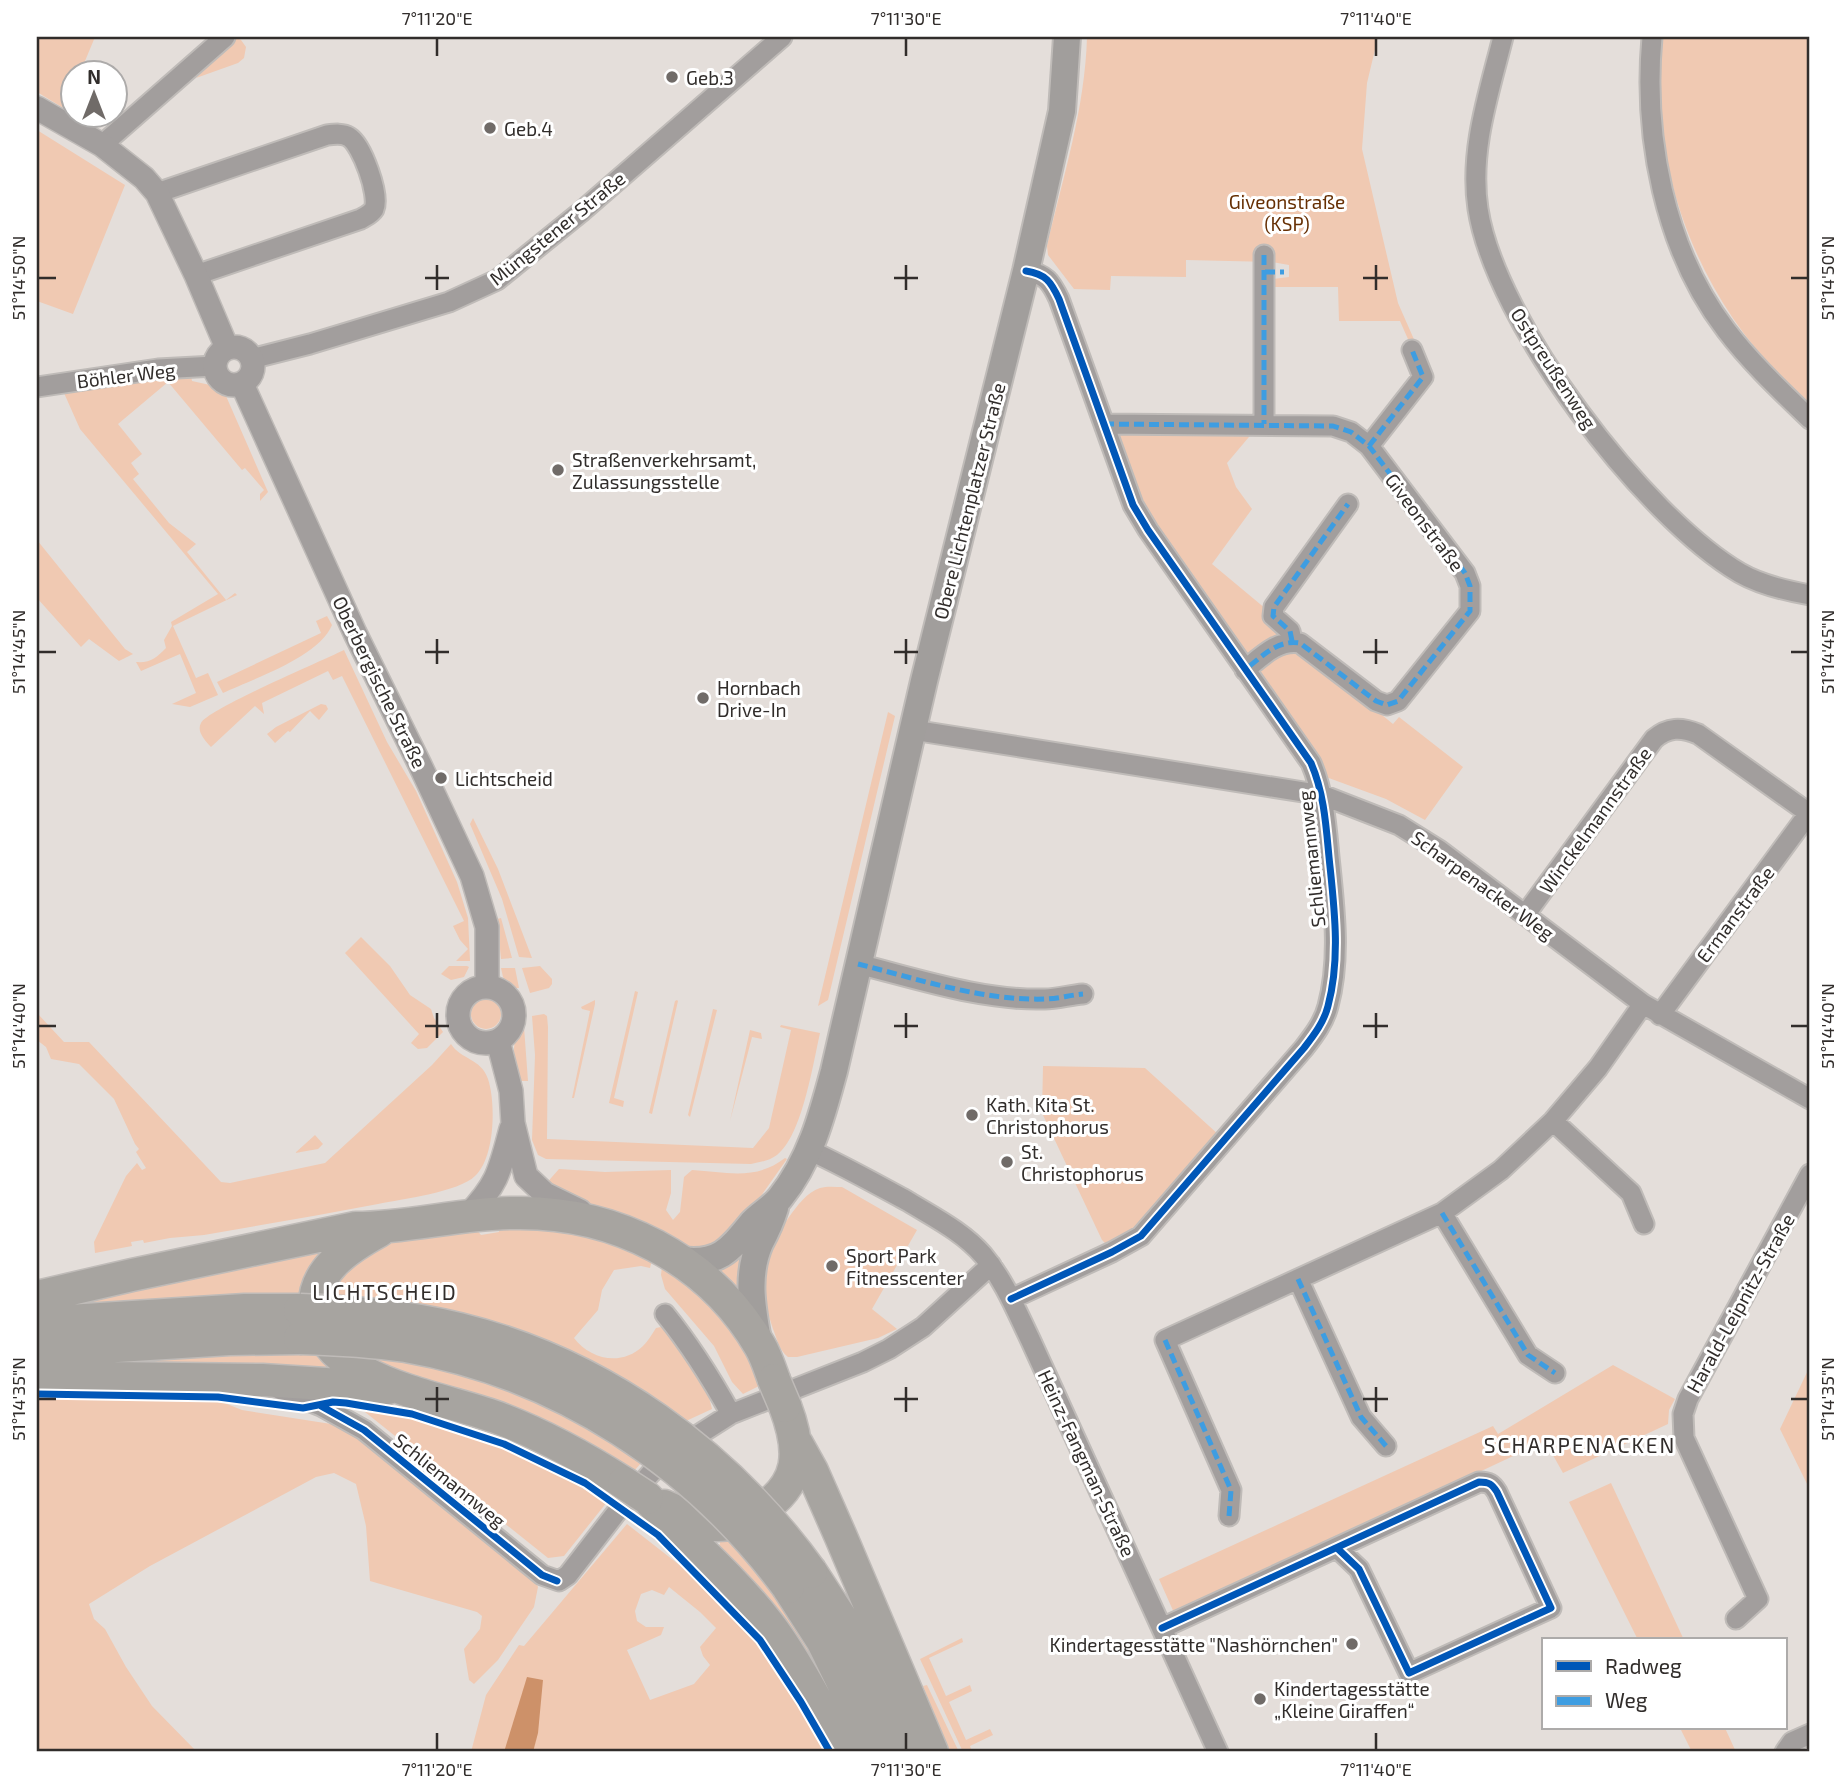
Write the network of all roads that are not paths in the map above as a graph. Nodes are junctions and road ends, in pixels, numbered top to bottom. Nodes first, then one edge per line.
1 (225, 37) edge
2 (782, 37) edge
3 (1067, 37) edge
4 (1503, 37) edge
5 (1652, 37) edge
6 (37, 108) edge
7 (102, 145) junction
8 (157, 193) junction
9 (1271, 266) dead end
10 (1026, 271) junction
11 (196, 275) junction
12 (1412, 350) dead end
13 (221, 357) junction
14 (251, 359) junction
15 (242, 384) junction
16 (37, 387) edge
17 (1810, 419) edge
18 (1104, 424) junction
19 (1264, 424) junction
20 (1369, 446) junction
21 (1348, 504) dead end
22 (1810, 595) edge
23 (1292, 642) junction
24 (1245, 670) junction
25 (913, 730) junction
26 (1322, 795) junction
27 (1810, 814) edge
28 (1525, 915) junction
29 (858, 964) junction
30 (487, 987) junction
31 (1083, 994) dead end
32 (1643, 1004) junction
33 (1660, 1015) junction
34 (498, 1041) junction
35 (1810, 1099) edge
36 (1553, 1121) junction
37 (513, 1123) junction
38 (809, 1150) junction
39 (1810, 1174) edge
40 (778, 1200) junction
41 (1442, 1213) junction
42 (468, 1215) junction
43 (601, 1224) junction
44 (1644, 1224) dead end
45 (385, 1228) junction
46 (668, 1252) junction
47 (991, 1265) junction
48 (1298, 1279) junction
49 (37, 1297) edge
50 (1011, 1299) junction
51 (665, 1314) dead end
52 (37, 1323) edge
53 (300, 1324) junction
54 (760, 1346) junction
55 (37, 1351) edge
56 (1555, 1373) dead end
57 (37, 1377) edge
58 (262, 1380) junction
59 (410, 1391) junction
60 (731, 1414) junction
61 (797, 1444) junction
62 (1386, 1446) dead end
63 (636, 1490) junction
64 (1229, 1516) dead end
65 (1337, 1548) junction
66 (800, 1580) junction
67 (1735, 1619) dead end
68 (1162, 1628) junction
69 (1810, 1734) edge
70 (848, 1752) edge
71 (877, 1752) edge
72 (908, 1752) edge
73 (932, 1752) edge
74 (1219, 1752) edge
75 (1785, 1752) edge

1 - 7 street
2 - 14 street, Müngstener Straße
3 - 10 main road, Obere Lichtenplatzer Straße
4 - 22 street, Ostpreußenweg
5 - 17 street
6 - 7 street
7 - 8 street
8 - 11 street
8 - 11 street
9 - 19 street
10 - 18 street, Schliemannweg
10 - 25 main road, Obere Lichtenplatzer Straße
11 - 13 street
12 - 20 street
13 - 14 street
13 - 15 street
13 - 16 street, Böhler Weg
14 - 15 street
15 - 30 street, Oberbergische Straße
18 - 19 street, Giveonstraße
18 - 24 street, Schliemannweg
19 - 20 street, Giveonstraße
20 - 23 street, Giveonstraße
21 - 23 street, Giveonstraße
23 - 24 street
24 - 26 street, Schliemannweg
25 - 26 street, Scharpenacker Weg
25 - 29 main road, Obere Lichtenplatzer Straße
26 - 28 street, Scharpenacker Weg
26 - 50 street, Schliemannweg
27 - 28 street, Winckelmannstraße
27 - 33 street, Ermanstraße
28 - 32 street, Scharpenacker Weg
29 - 31 street
29 - 38 main road, Obere Lichtenplatzer Straße
30 - 34 street
30 - 34 street
32 - 33 street, Scharpenacker Weg
32 - 36 street
33 - 35 street, Scharpenacker Weg
34 - 37 street
36 - 41 street
36 - 44 street
37 - 42 street
37 - 43 street
38 - 40 main road, Obere Lichtenplatzer Straße
38 - 47 street
39 - 67 street, Harald-Leipnitz-Straße
40 - 46 main road
40 - 54 main road
41 - 48 street
41 - 56 street
42 - 43 highway
42 - 45 highway
43 - 46 highway
45 - 49 highway
45 - 59 highway
46 - 54 highway
47 - 50 street
47 - 60 street, Schliemannweg
48 - 62 street
48 - 64 street
50 - 68 street, Heinz-Fangman-Straße
51 - 60 street
52 - 53 highway
53 - 55 highway
53 - 66 highway, bridge
54 - 61 highway
57 - 58 highway
58 - 59 highway
58 - 60 street, Schliemannweg
59 - 63 highway
61 - 63 highway
61 - 73 highway
63 - 70 highway
65 - 65 street
65 - 68 street
66 - 71 highway
66 - 72 highway
68 - 74 street, Heinz-Fangman-Straße
69 - 75 street

